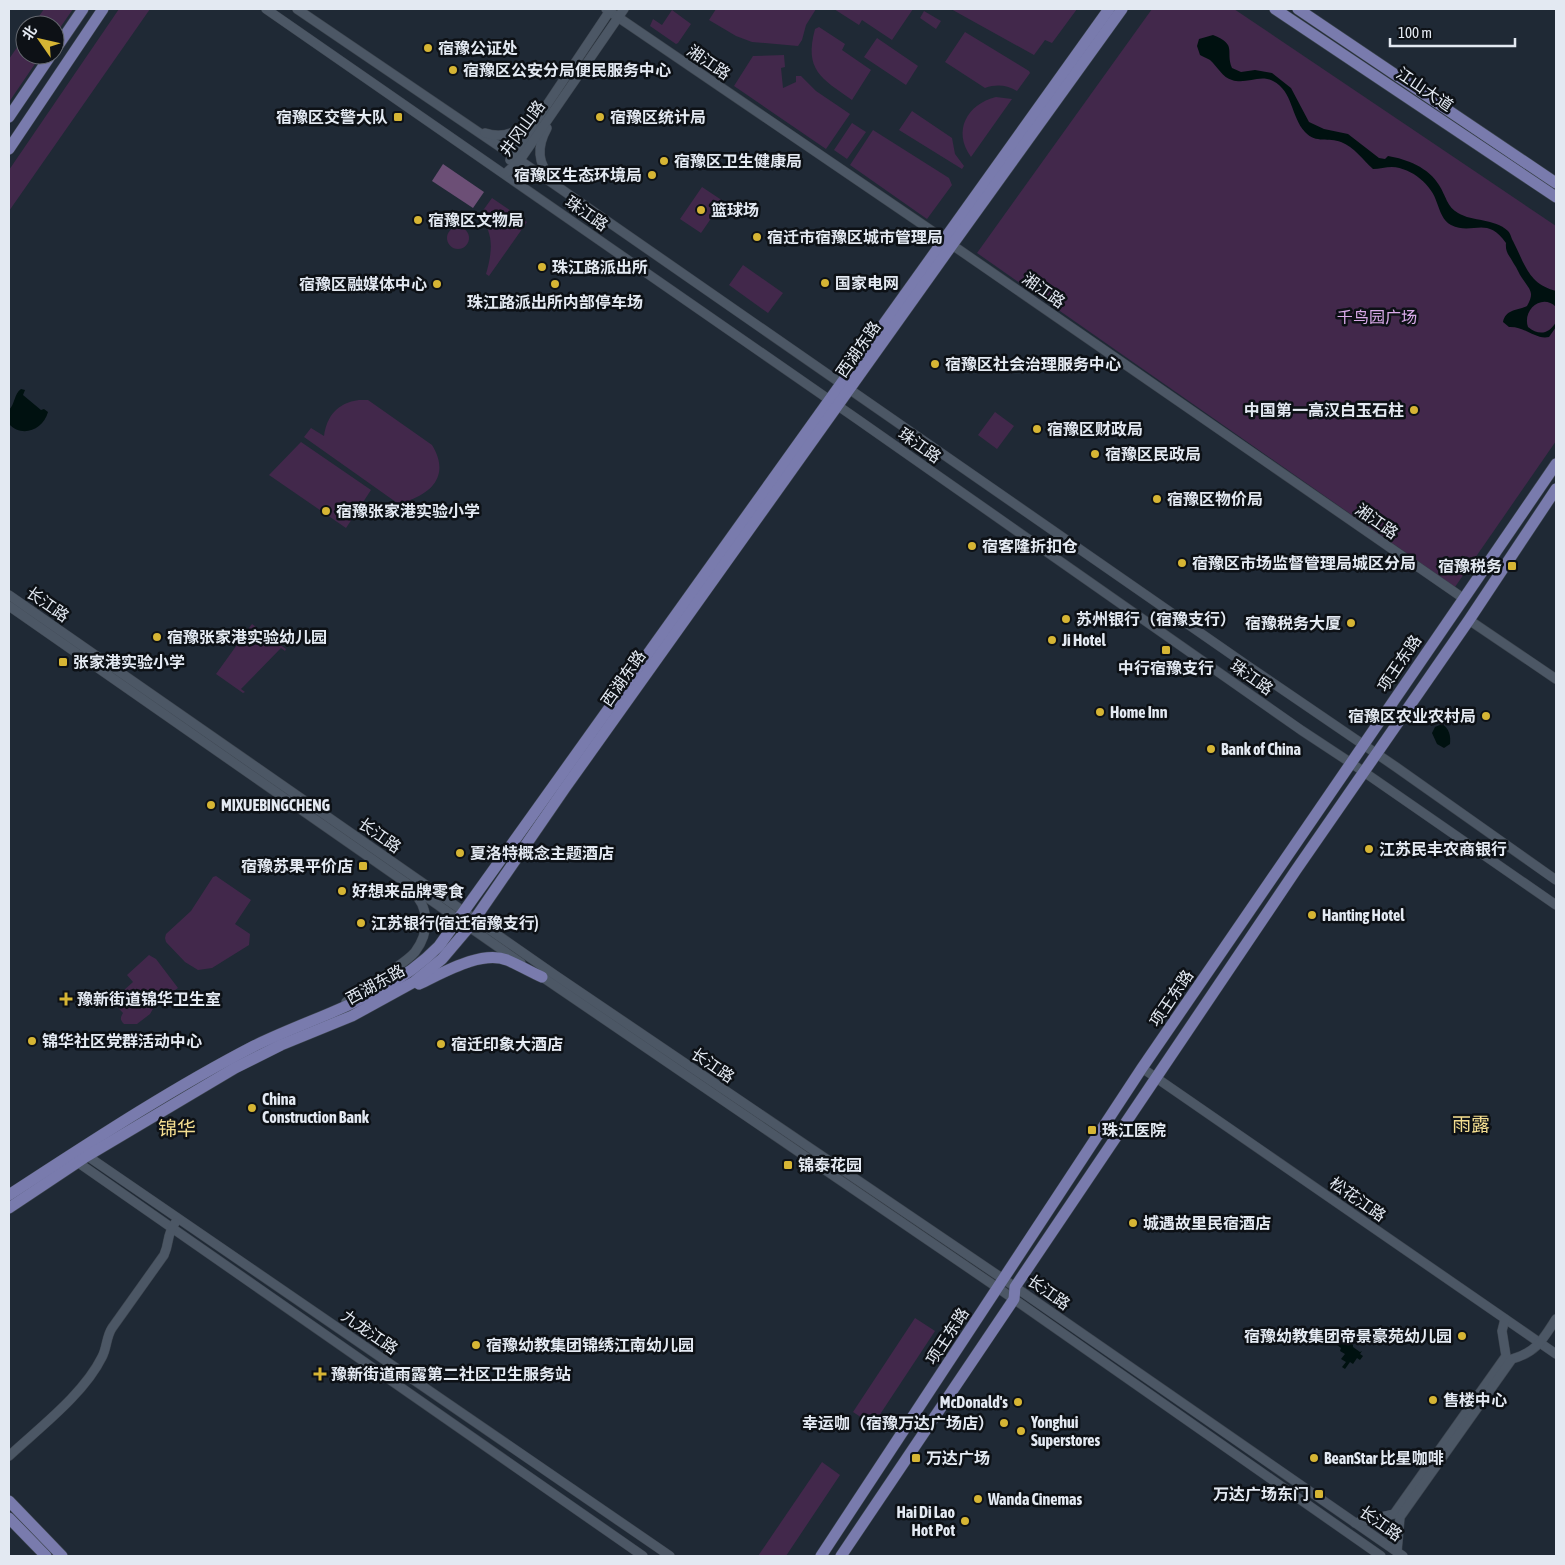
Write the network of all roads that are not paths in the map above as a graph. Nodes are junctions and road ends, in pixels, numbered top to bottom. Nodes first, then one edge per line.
1 (83, 9) edge
2 (103, 9) edge
3 (266, 9) edge
4 (297, 9) edge
5 (609, 9) edge
6 (624, 9) edge
7 (1123, 9) edge
8 (1275, 9) edge
9 (1298, 9) edge
10 (1112, 14) edge
11 (618, 17) junction
12 (65, 35) edge
13 (44, 65) edge
14 (563, 89) junction
15 (9, 117) edge
16 (477, 131) junction
17 (9, 149) edge
18 (516, 158) junction
19 (505, 174) junction
20 (1556, 183) edge
21 (564, 191) junction
22 (1556, 197) edge
23 (947, 242) junction
24 (845, 386) junction
25 (834, 403) junction
26 (1556, 464) edge
27 (1556, 489) edge
28 (9, 595) edge
29 (1463, 598) junction
30 (9, 606) edge
31 (1469, 620) junction
32 (1556, 679) edge
33 (1363, 745) junction
34 (1376, 754) junction
35 (1351, 763) junction
36 (1364, 772) junction
37 (382, 865) junction
38 (1556, 880) edge
39 (1556, 905) edge
40 (462, 915) junction
41 (472, 922) junction
42 (542, 978) junction
43 (328, 1015) junction
44 (352, 1016) junction
45 (1143, 1066) junction
46 (1157, 1076) junction
47 (78, 1156) junction
48 (9, 1195) edge
49 (9, 1208) edge
50 (178, 1218) junction
51 (172, 1228) junction
52 (1001, 1284) junction
53 (1015, 1287) junction
54 (1014, 1299) junction
55 (1505, 1319) junction
56 (1556, 1319) edge
57 (1541, 1341) junction
58 (1556, 1348) edge
59 (1556, 1354) edge
60 (9, 1456) edge
61 (9, 1501) edge
62 (9, 1518) edge
63 (1355, 1523) junction
64 (1400, 1554) edge
65 (46, 1556) edge
66 (62, 1556) edge
67 (643, 1556) edge
68 (670, 1556) edge
69 (821, 1556) edge
70 (841, 1556) edge
71 (1381, 1556) edge

1 - 12 main road
2 - 17 main road
3 - 19 street, 珠江路
4 - 16 street, 珠江路
5 - 11 street, 湘江路
5 - 14 street, 井冈山路
6 - 11 street, 井冈山路
7 - 10 main road, 西湖东路
8 - 22 main road, 江山大道
9 - 20 main road, 江山大道
10 - 23 main road, 西湖东路
11 - 14 street, 井冈山路
11 - 23 street, 湘江路
13 - 15 main road
14 - 16 street
14 - 18 street, 井冈山路
14 - 21 street
16 - 18 street, 珠江路
18 - 19 street, 井冈山路
18 - 21 street, 珠江路
19 - 25 street, 珠江路
21 - 24 street, 珠江路
23 - 24 main road, 西湖东路
23 - 29 street, 湘江路
24 - 25 main road, 西湖东路
24 - 33 street, 珠江路
25 - 35 street, 珠江路
25 - 40 main road, 西湖东路
25 - 41 main road, 西湖东路
26 - 29 main road, 项王东路
27 - 31 main road, 项王东路
28 - 40 street, 长江路
29 - 33 main road, 项王东路
30 - 37 street, 长江路
31 - 32 street
31 - 34 main road, 项王东路
33 - 34 street, 珠江路
33 - 35 main road, 项王东路
34 - 36 main road, 项王东路
34 - 38 street, 珠江路
35 - 36 street, 珠江路
35 - 45 main road, 项王东路
36 - 39 street, 珠江路
36 - 46 main road, 项王东路
37 - 40 street, 长江路
37 - 43 street
40 - 41 street, 长江路
40 - 43 main road, 西湖东路
41 - 42 street, 长江路
41 - 44 main road, 西湖东路
41 - 52 street, 长江路
42 - 44 main road
42 - 52 street, 长江路
43 - 47 main road, 西湖东路
44 - 47 main road, 西湖东路
45 - 46 street, 松花江路
45 - 52 main road, 项王东路
46 - 53 main road, 项王东路
46 - 55 street, 松花江路
46 - 57 street, 松花江路
47 - 48 main road, 西湖东路
47 - 49 main road, 西湖东路
47 - 50 street, 九龙江路
47 - 51 street, 九龙江路
50 - 51 street
50 - 68 street, 九龙江路
51 - 60 street
51 - 67 street, 九龙江路
52 - 53 street, 长江路
52 - 54 street, 长江路
52 - 69 main road, 项王东路
53 - 54 main road, 项王东路
53 - 63 street, 长江路
54 - 70 main road, 项王东路
54 - 71 street, 长江路
55 - 57 street, 松花江路
55 - 63 street
56 - 57 street
57 - 58 street, 松花江路
57 - 59 street, 松花江路
57 - 64 street
61 - 66 main road
62 - 65 main road
63 - 64 street, 长江路

